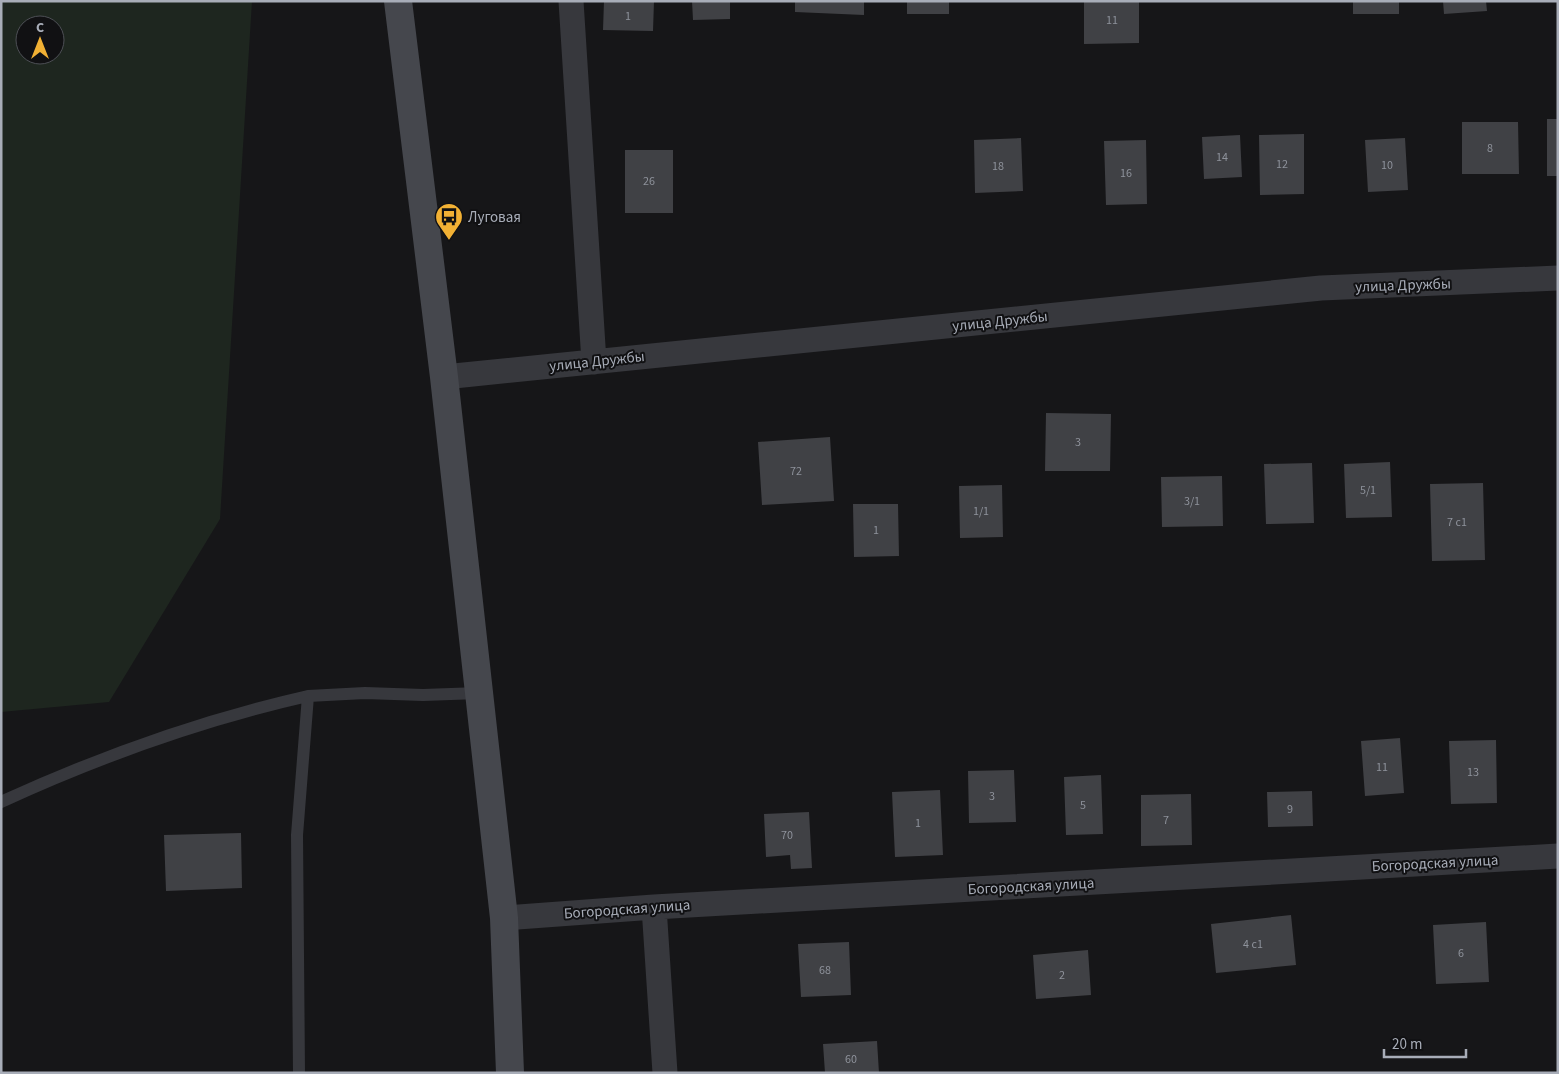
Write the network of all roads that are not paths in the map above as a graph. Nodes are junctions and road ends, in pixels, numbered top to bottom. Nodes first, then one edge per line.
1 (398, 1) edge
2 (572, 1) edge
3 (1558, 278) edge
4 (594, 362) junction
5 (444, 377) junction
6 (479, 693) junction
7 (308, 696) junction
8 (1, 802) edge
9 (1558, 856) edge
10 (654, 907) junction
11 (504, 918) junction
12 (299, 1073) edge
13 (510, 1073) edge
14 (665, 1073) edge

1 - 5 main road
2 - 4 street
3 - 4 street, улица Дружбы
4 - 5 street, улица Дружбы
5 - 6 main road
6 - 7 lane
6 - 11 main road
7 - 8 lane
7 - 12 lane
9 - 10 street, Богородская улица
10 - 11 street, Богородская улица
10 - 14 street
11 - 13 main road

